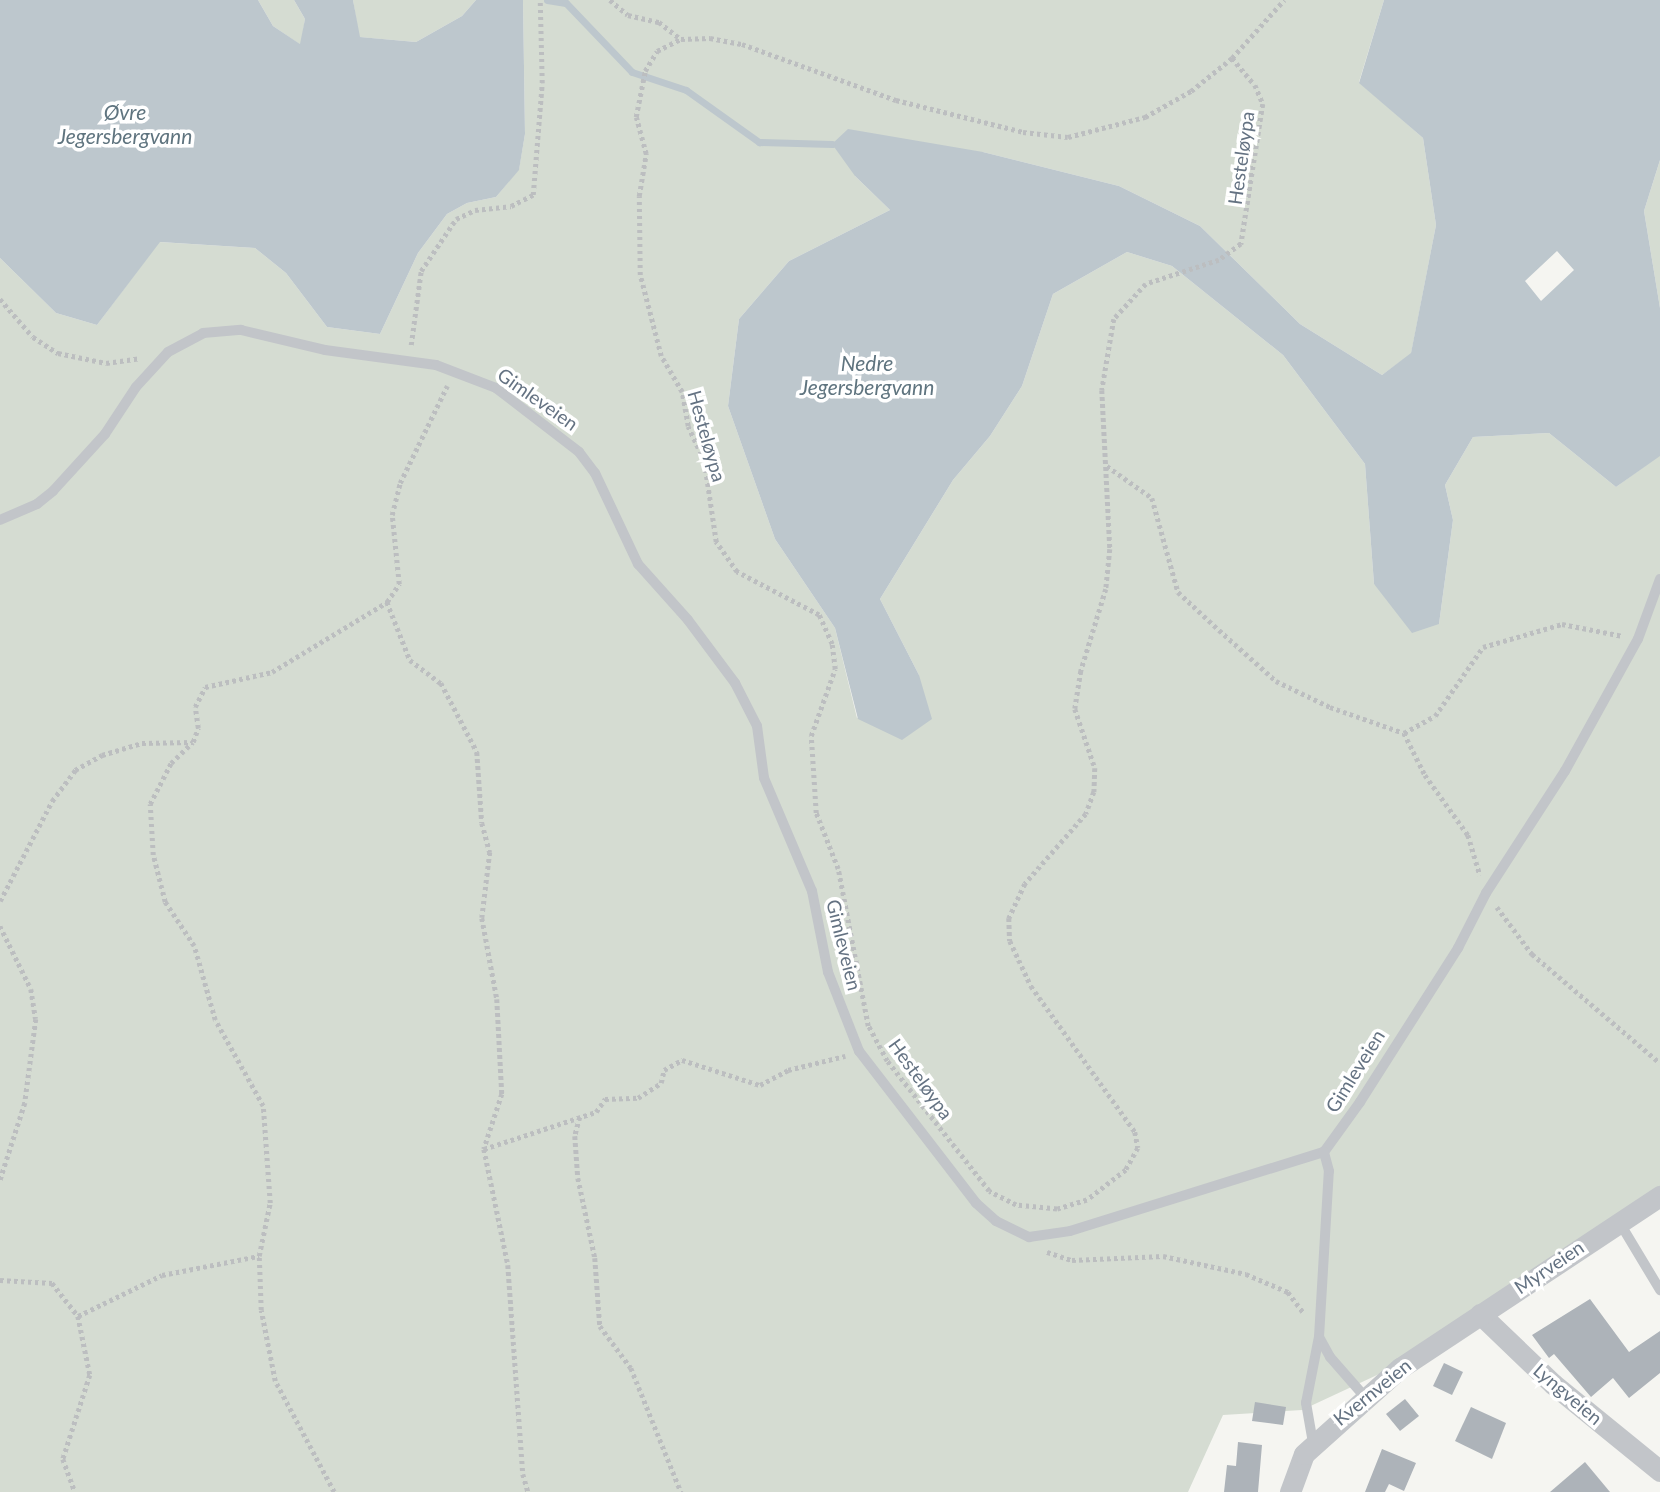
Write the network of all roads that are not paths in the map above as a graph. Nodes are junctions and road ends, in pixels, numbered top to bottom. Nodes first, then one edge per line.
1 (0, 520) edge
2 (1660, 579) edge
3 (1324, 1152) junction
4 (1660, 1195) edge
5 (1618, 1220) junction
6 (1660, 1290) edge
7 (1480, 1314) junction
8 (1319, 1337) junction
9 (1365, 1397) junction
10 (1313, 1443) junction
11 (1660, 1471) edge
12 (1290, 1492) edge

1 - 3 lane, Gimleveien
2 - 3 lane, Gimleveien
3 - 8 lane
4 - 5 street, Myrveien
5 - 6 lane
5 - 7 street, Myrveien
7 - 9 street, Kvernveien
7 - 11 street, Lyngveien
8 - 9 lane
8 - 10 lane
9 - 10 street, Kvernveien
10 - 12 street, Kvernveien

